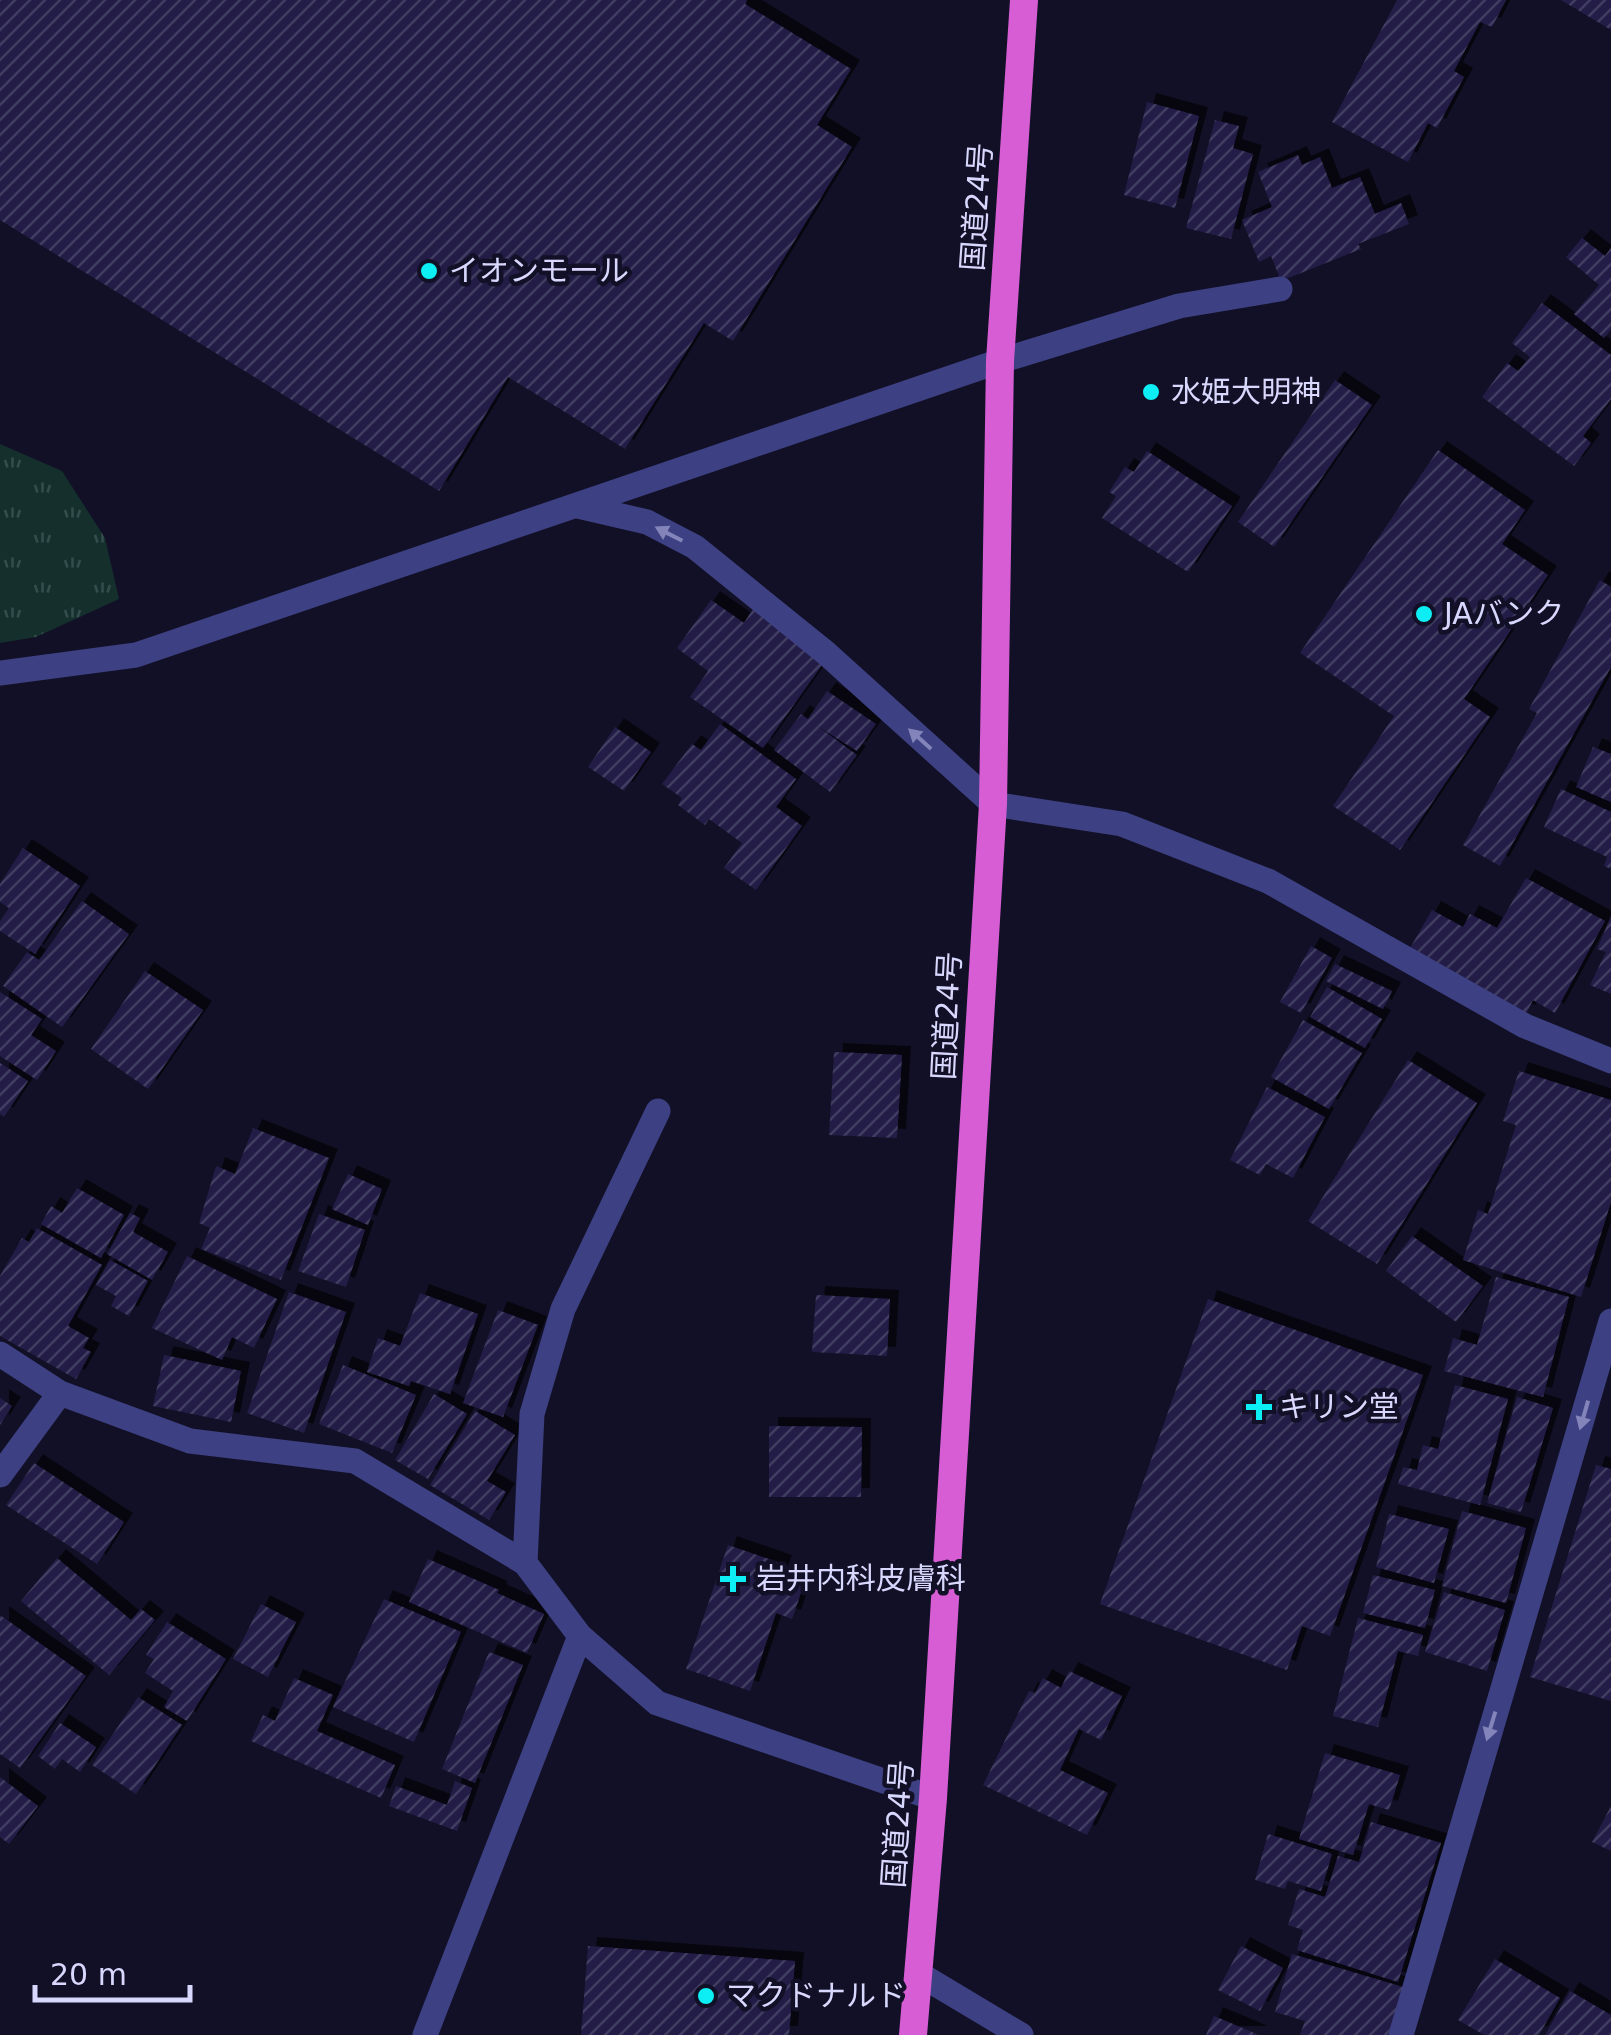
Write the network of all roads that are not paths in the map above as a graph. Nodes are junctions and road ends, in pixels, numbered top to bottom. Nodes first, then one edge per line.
1 (1024, 0) edge
2 (1280, 290) dead end
3 (1000, 361) junction
4 (578, 506) junction
5 (0, 673) edge
6 (992, 804) junction
7 (1611, 1061) edge
8 (658, 1111) dead end
9 (1611, 1321) edge
10 (0, 1354) edge
11 (60, 1394) junction
12 (0, 1475) edge
13 (526, 1563) junction
14 (580, 1636) junction
15 (933, 1798) junction
16 (919, 1974) junction
17 (425, 2035) edge
18 (913, 2035) edge
19 (1020, 2035) edge
20 (1401, 2035) edge

1 - 3 highway, 国道24号
2 - 3 street
3 - 4 street
3 - 6 highway, 国道24号
4 - 5 street
6 -> 4 street
6 - 7 street
6 - 15 highway, 国道24号
8 - 13 street
9 -> 20 street
10 - 11 street
11 - 12 street
11 - 13 street
13 - 14 street
14 - 15 street
14 - 17 street
15 - 16 highway, 国道24号
16 - 18 highway, 国道24号
16 - 19 street

